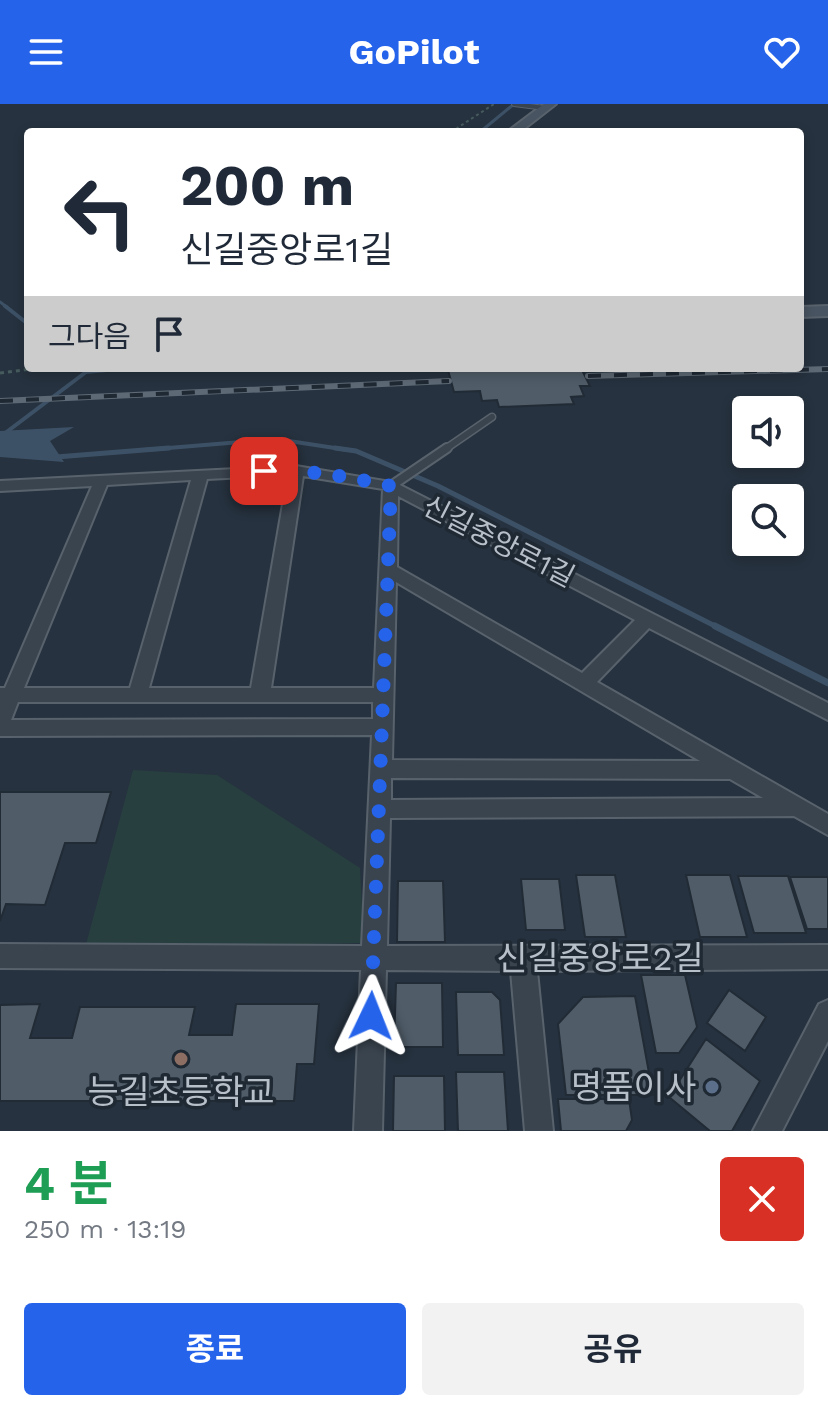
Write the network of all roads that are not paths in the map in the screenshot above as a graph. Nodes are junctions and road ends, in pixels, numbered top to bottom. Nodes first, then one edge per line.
1 (514, 104) edge
2 (564, 104) edge
3 (528, 106) edge
4 (548, 106) edge
5 (518, 128) edge
6 (533, 128) edge
7 (828, 311) edge
8 (804, 312) edge
9 (828, 326) edge
10 (804, 327) edge
11 (492, 417) dead end
12 (296, 470) junction
13 (201, 473) junction
14 (102, 479) junction
15 (396, 482) junction
16 (2, 490) edge
17 (387, 569) junction
18 (648, 618) junction
19 (584, 683) junction
20 (260, 694) junction
21 (6, 695) edge
22 (383, 695) junction
23 (137, 697) junction
24 (828, 712) edge
25 (0, 722) edge
26 (380, 727) junction
27 (0, 728) edge
28 (379, 769) junction
29 (734, 770) junction
30 (800, 807) junction
31 (379, 809) junction
32 (828, 825) edge
33 (0, 956) edge
34 (828, 957) edge
35 (373, 958) junction
36 (523, 959) junction
37 (828, 1013) edge
38 (368, 1131) edge
39 (539, 1131) edge
40 (767, 1131) edge

1 - 3 lane
2 - 6 main road
3 - 4 lane
4 - 5 main road
7 - 8 main road
9 - 10 main road
11 - 15 lane
12 - 13 street, 신길중앙로1길
12 - 15 street, 신길중앙로1길
12 - 20 street
13 - 14 street, 신길중앙로1길
13 - 23 street
14 - 16 street, 신길중앙로1길
14 - 21 street
15 - 17 street
15 - 18 street, 신길중앙로1길
17 - 19 street
17 - 22 street
18 - 19 street
18 - 24 street, 신길중앙로1길
19 - 29 street
20 - 22 street
20 - 23 street
21 - 23 street
21 - 25 street
22 - 26 street
26 - 27 street
26 - 28 street
28 - 29 street
28 - 31 street
29 - 30 street
30 - 31 street
30 - 32 street
31 - 35 street
33 - 35 street, 신길중앙로2길
34 - 36 street, 신길중앙로2길
35 - 36 street, 신길중앙로2길
35 - 38 street
36 - 39 street
37 - 40 street

